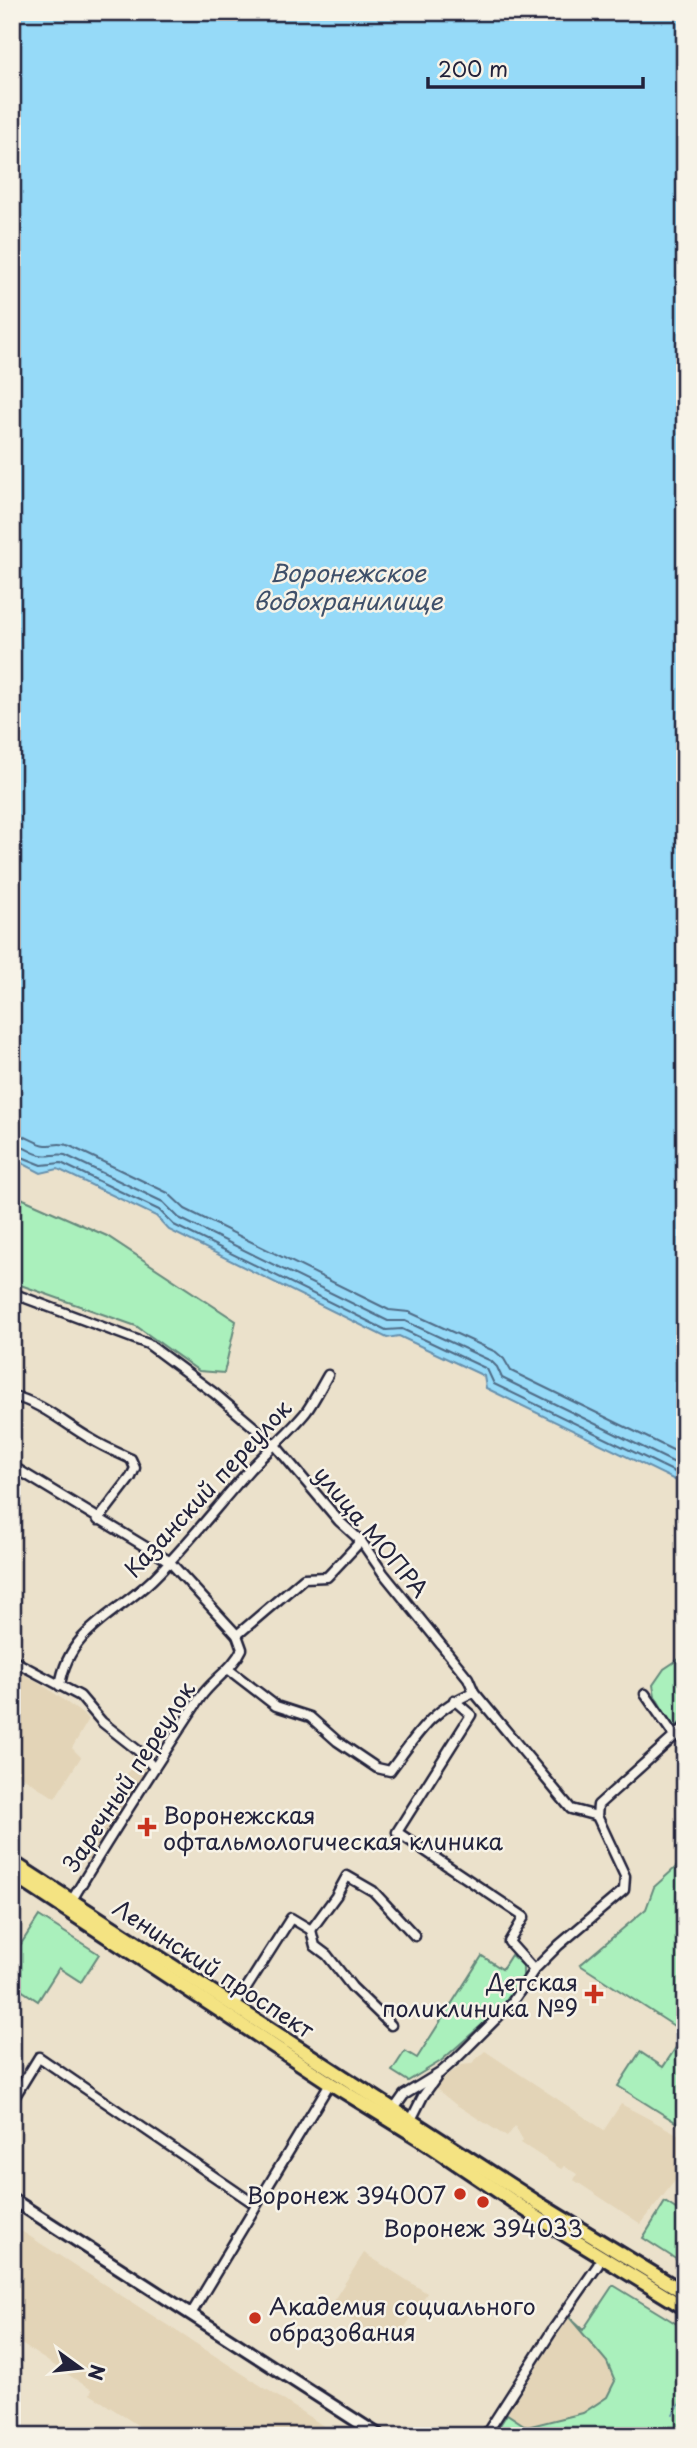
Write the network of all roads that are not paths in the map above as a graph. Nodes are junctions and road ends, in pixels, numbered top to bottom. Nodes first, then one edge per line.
1 (12, 1293) edge
2 (328, 1376) dead end
3 (12, 1396) edge
4 (275, 1445) junction
5 (12, 1466) edge
6 (98, 1520) junction
7 (361, 1541) junction
8 (169, 1562) junction
9 (237, 1635) junction
10 (12, 1660) edge
11 (228, 1669) junction
12 (60, 1686) junction
13 (474, 1692) junction
14 (645, 1694) dead end
15 (454, 1700) junction
16 (685, 1727) edge
17 (676, 1737) junction
18 (154, 1768) junction
19 (597, 1816) junction
20 (12, 1862) edge
21 (12, 1874) edge
22 (72, 1900) junction
23 (311, 1930) junction
24 (415, 1936) dead end
25 (534, 1970) junction
26 (235, 2006) junction
27 (391, 2025) dead end
28 (440, 2073) junction
29 (330, 2083) junction
30 (12, 2101) edge
31 (391, 2113) junction
32 (409, 2125) junction
33 (12, 2199) edge
34 (256, 2205) junction
35 (601, 2256) junction
36 (683, 2300) edge
37 (191, 2314) junction
38 (380, 2436) edge
39 (485, 2436) edge

1 - 4 street, улица МОПРА
2 - 4 street, Казанский переулок
3 - 6 street
4 - 7 street, улица МОПРА
4 - 8 street, Казанский переулок
5 - 6 street
6 - 8 street
7 - 9 street
7 - 13 street, улица МОПРА
8 - 9 street
8 - 12 street, Казанский переулок
9 - 11 street, Заречный переулок
10 - 12 street
11 - 15 street
11 - 18 street, Заречный переулок
12 - 18 street
13 - 15 street
13 - 19 street, улица МОПРА
14 - 17 street
15 - 25 street
16 - 17 street
17 - 19 street
18 - 22 street, Заречный переулок
19 - 25 street
20 - 22 main road, Ленинский проспект
21 - 29 main road, Ленинский проспект
22 - 26 main road, Ленинский проспект
23 - 24 street
23 - 26 street
23 - 27 street
25 - 28 street
26 - 31 main road, Ленинский проспект
28 - 31 street
28 - 32 street
29 - 31 main road, Ленинский проспект
29 - 34 street
30 - 34 street
31 - 32 main road, Ленинский проспект
32 - 35 main road, Ленинский проспект
32 - 36 main road, Ленинский проспект
33 - 37 main road
34 - 37 street
35 - 36 main road, Ленинский проспект
35 - 39 street
37 - 38 main road

